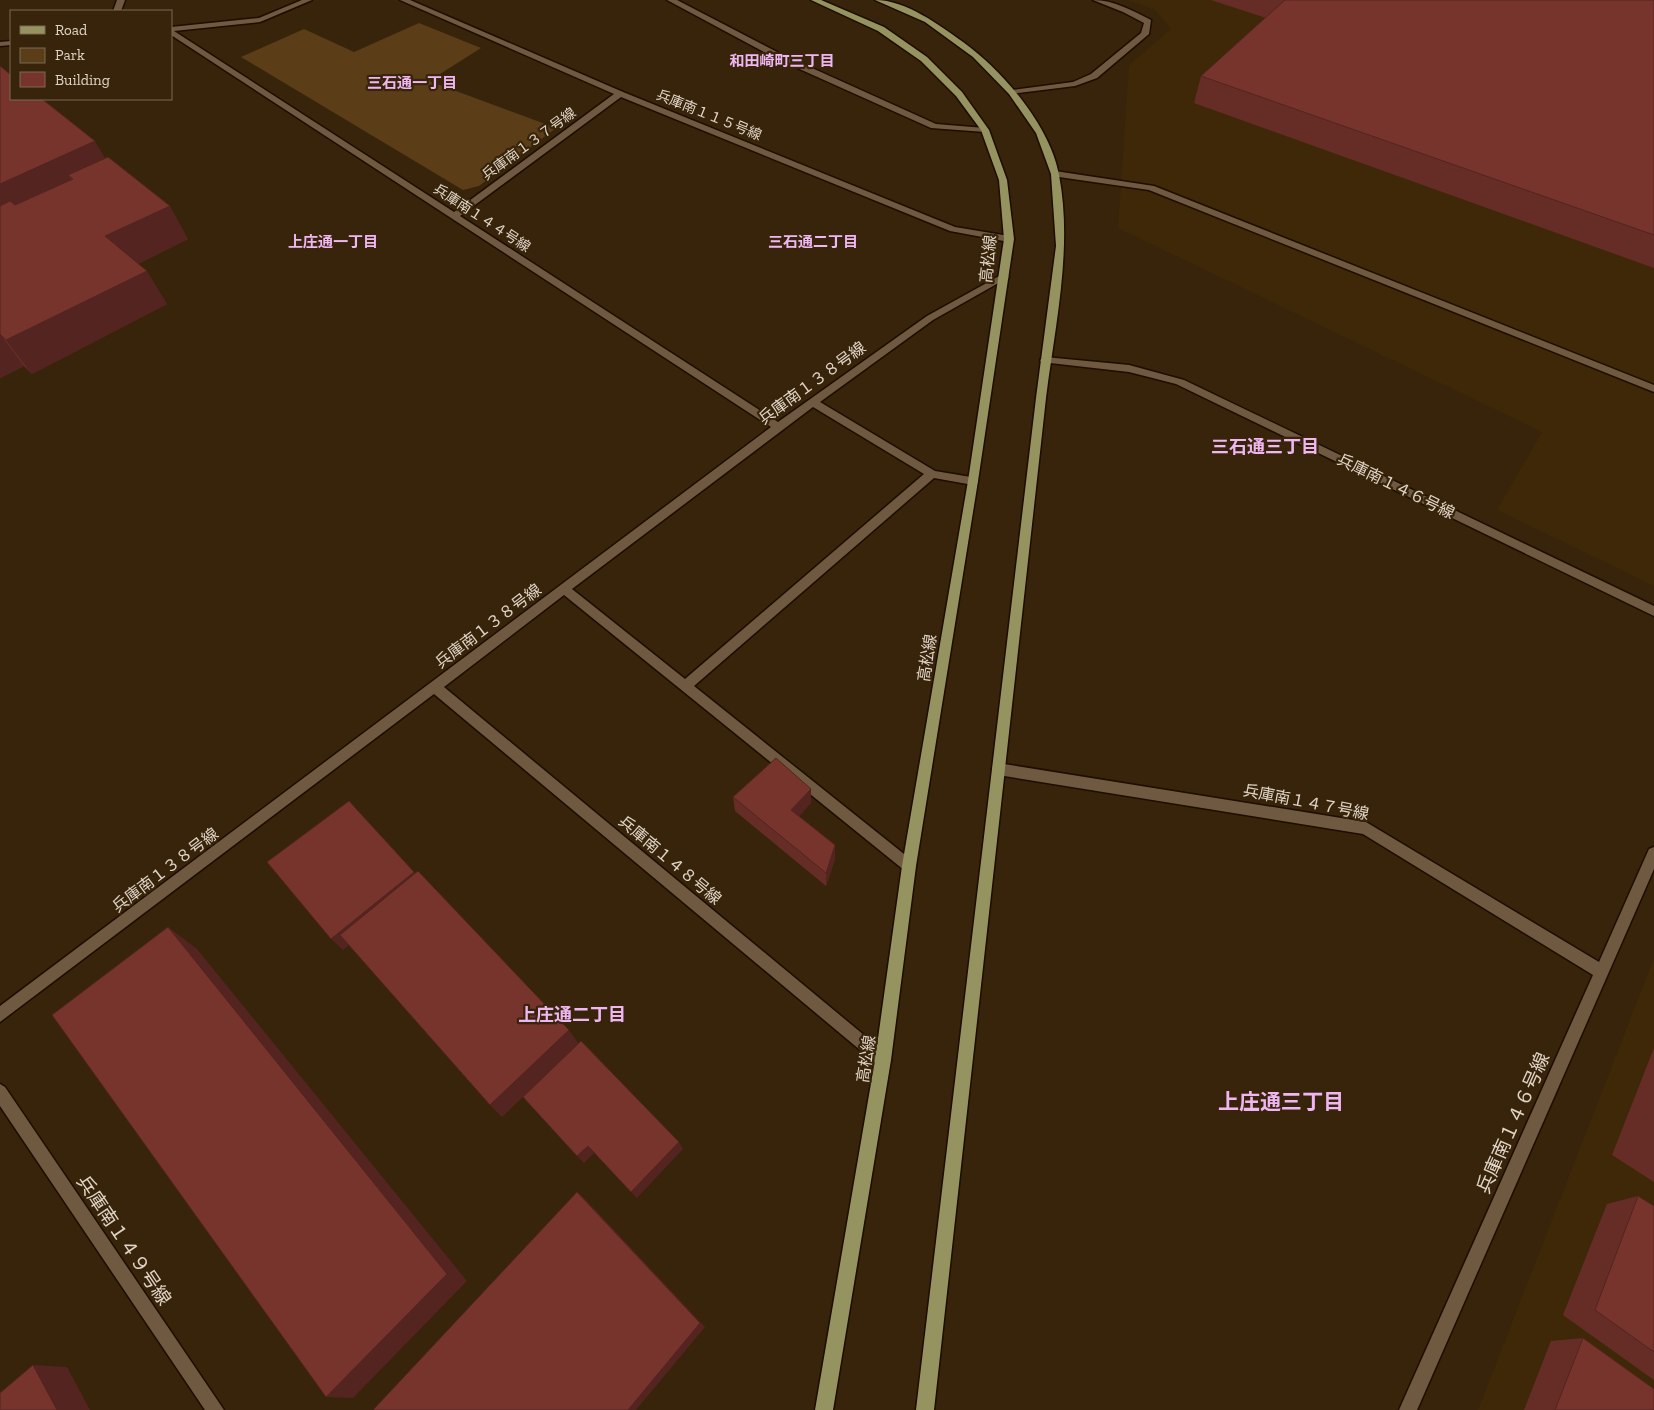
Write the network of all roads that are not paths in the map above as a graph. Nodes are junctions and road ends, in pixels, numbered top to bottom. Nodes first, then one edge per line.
1 (308, 0) edge
2 (404, 0) edge
3 (671, 0) edge
4 (814, 0) edge
5 (879, 0) edge
6 (1098, 0) edge
7 (172, 31) edge
8 (172, 32) edge
9 (1012, 92) junction
10 (620, 94) junction
11 (985, 130) junction
12 (1056, 174) junction
13 (454, 216) junction
14 (1009, 239) junction
15 (1004, 277) junction
16 (1045, 360) junction
17 (1654, 389) edge
18 (813, 402) junction
19 (778, 427) junction
20 (932, 474) junction
21 (973, 482) junction
22 (564, 589) junction
23 (1654, 611) edge
24 (434, 687) junction
25 (685, 687) junction
26 (998, 769) junction
27 (1654, 853) edge
28 (909, 866) junction
29 (1602, 972) junction
30 (0, 1015) edge
31 (883, 1060) junction
32 (0, 1092) edge
33 (215, 1410) edge
34 (824, 1410) edge
35 (925, 1410) edge
36 (1408, 1410) edge

1 - 7 street
2 - 10 street, 兵庫南１１５号線
3 - 11 street
4 - 11 main road, 高松線
5 - 9 main road
6 - 9 street
8 - 13 street, 兵庫南１４４号線
9 - 12 main road
10 - 13 street, 兵庫南１３７号線
10 - 14 street, 兵庫南１１５号線
11 - 14 main road, 高松線
12 - 16 main road
12 - 17 street
13 - 19 street, 兵庫南１４４号線
14 - 15 main road, 高松線
15 - 18 street, 兵庫南１３８号線
15 - 21 main road, 高松線
16 - 23 street, 兵庫南１４６号線
16 - 26 main road
18 - 19 street, 兵庫南１３８号線
18 - 20 street
19 - 22 street, 兵庫南１３８号線
20 - 21 street
20 - 25 street
21 - 28 main road, 高松線
22 - 24 street, 兵庫南１３８号線
22 - 25 street
24 - 30 street, 兵庫南１３８号線
24 - 31 street, 兵庫南１４８号線
25 - 28 street
26 - 29 street, 兵庫南１４７号線
26 - 35 main road
27 - 29 street, 兵庫南１４６号線
28 - 31 main road, 高松線
29 - 36 street, 兵庫南１４６号線
31 - 34 main road, 高松線
32 - 33 street, 兵庫南１４９号線

